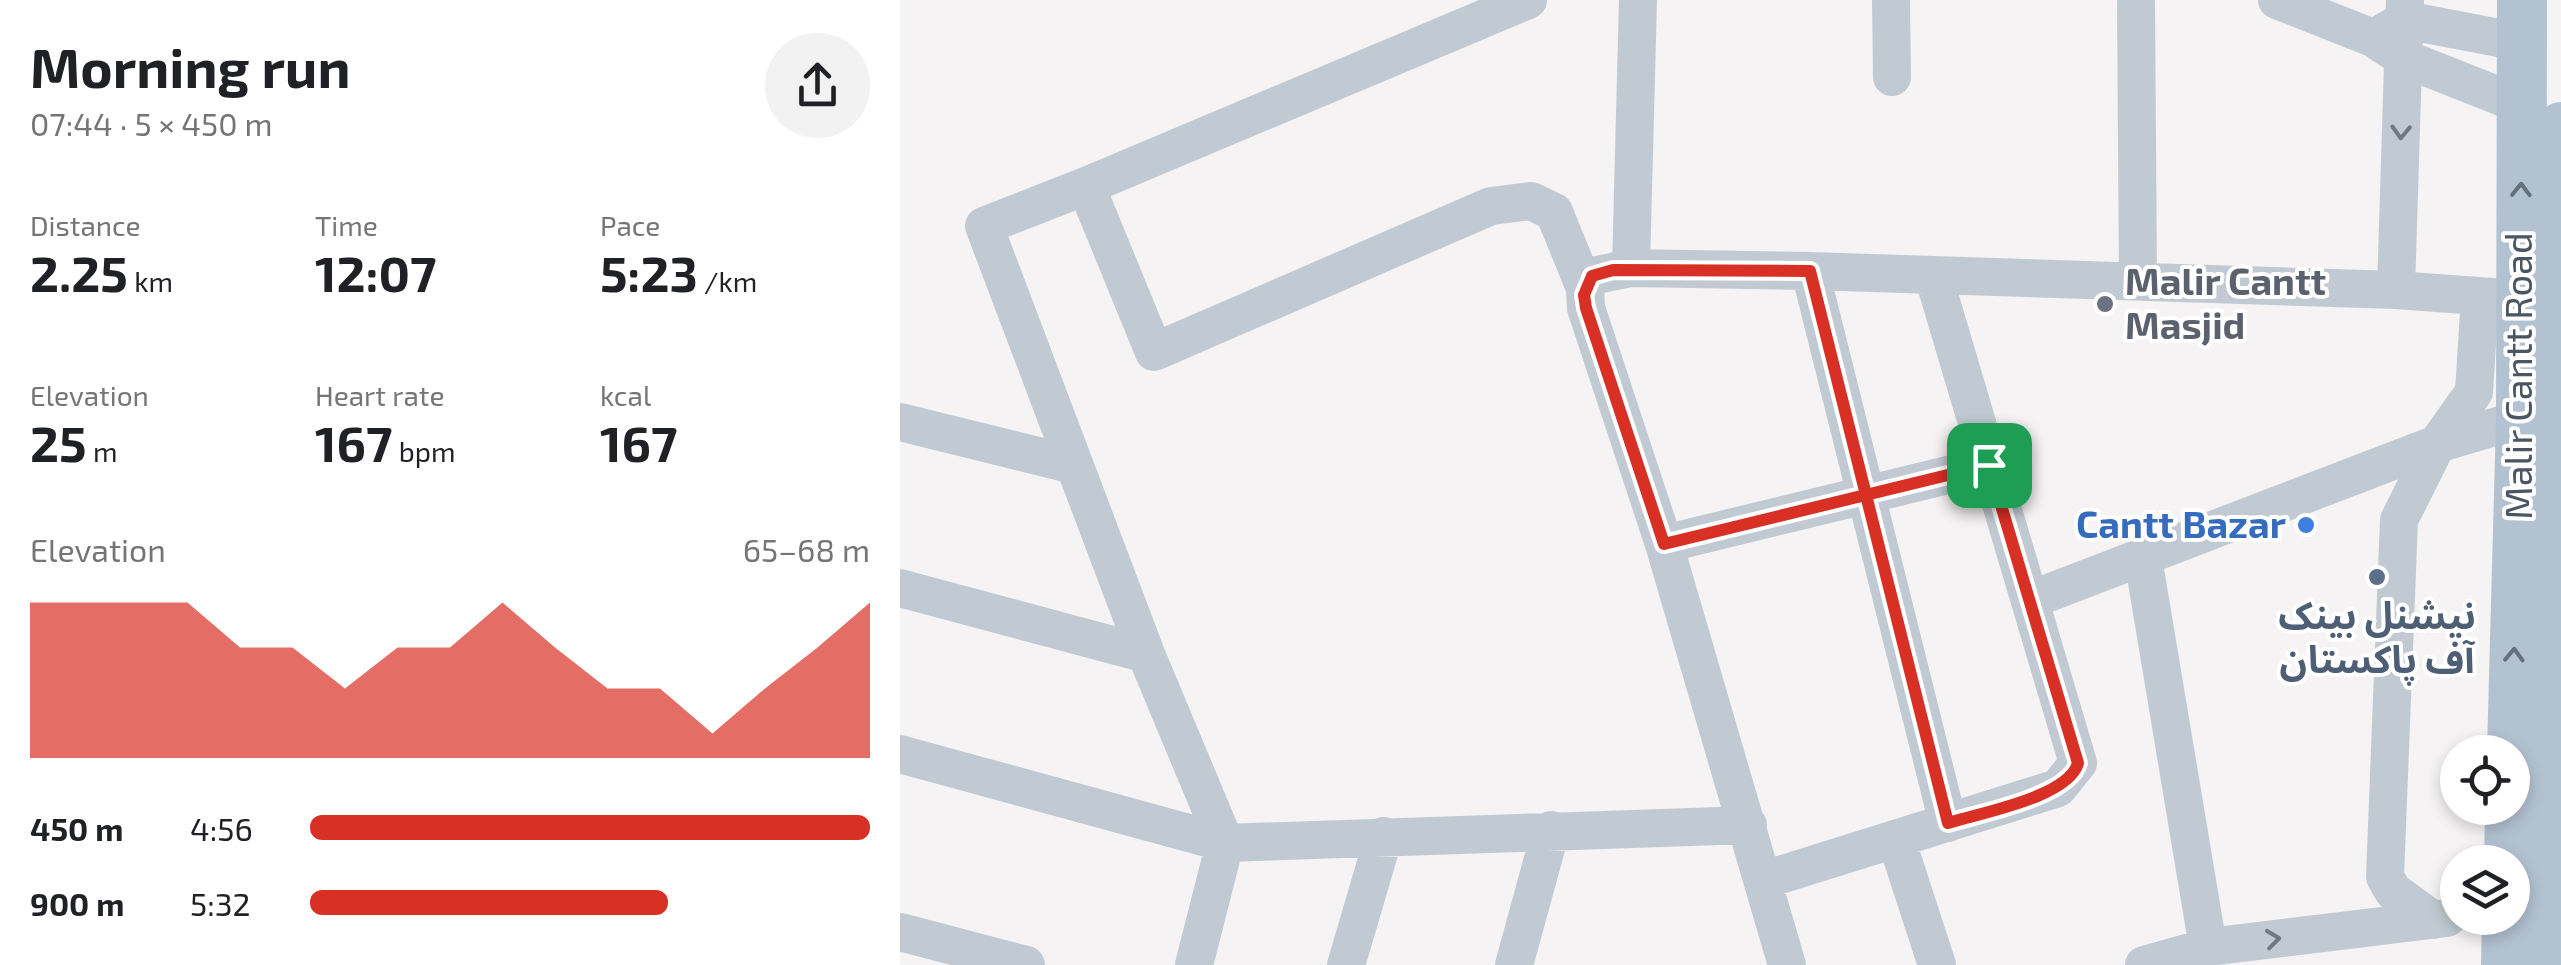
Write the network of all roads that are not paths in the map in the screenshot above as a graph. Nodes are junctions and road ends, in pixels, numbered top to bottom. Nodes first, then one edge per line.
1 (1528, 0) edge
2 (1638, 0) edge
3 (1891, 0) edge
4 (2136, 0) edge
5 (2277, 0) edge
6 (2521, 21) edge
7 (2396, 29) edge
8 (1892, 77) dead end
9 (2541, 116) edge
10 (1086, 186) junction
11 (1631, 268) junction
12 (1810, 271) junction
13 (1934, 278) junction
14 (2138, 281) junction
15 (1585, 288) junction
16 (2396, 290) junction
17 (2500, 298) junction
18 (2558, 349) edge
19 (2521, 418) junction
20 (900, 422) edge
21 (2437, 444) junction
22 (1074, 465) junction
23 (1989, 465) junction
24 (1866, 494) junction
25 (1664, 544) junction
26 (2143, 558) junction
27 (900, 588) edge
28 (2030, 600) junction
29 (1146, 654) junction
30 (2512, 735) edge
31 (900, 754) edge
32 (1948, 823) junction
33 (1748, 824) junction
34 (1551, 830) junction
35 (1384, 836) junction
36 (1896, 840) junction
37 (1225, 843) junction
38 (1764, 880) junction
39 (2440, 916) edge
40 (2440, 919) edge
41 (900, 932) edge
42 (2507, 935) edge
43 (2208, 947) junction
44 (956, 956) edge
45 (1026, 965) edge
46 (1194, 965) edge
47 (1346, 965) edge
48 (1514, 965) edge
49 (1787, 965) edge
50 (1937, 965) edge
51 (2144, 965) edge
52 (2506, 965) edge
53 (2547, 965) edge

1 - 10 street
2 - 11 street
3 - 8 street
4 - 14 street
5 - 7 street
6 - 7 street
6 - 9 main road, Malir Cantt Road
7 - 9 street
7 -> 16 street
17 -> 9 main road, Malir Cantt Road
9 - 18 main road, Malir Cantt Road
10 - 15 street
10 - 22 street
11 - 12 street
11 - 15 street
12 - 13 street
12 - 24 street
13 - 14 street
13 - 23 street
14 - 16 street
15 - 25 street
16 - 17 street
17 - 19 main road, Malir Cantt Road
17 - 21 street
18 - 53 main road, Malir Cantt Road
19 - 21 street
30 -> 19 main road, Malir Cantt Road
20 - 22 street
21 - 26 street
21 - 39 street
22 - 29 street
23 - 24 street
23 - 28 street
24 - 25 street
24 - 32 street
25 - 33 street
26 - 28 street
26 - 43 street
27 - 29 street
28 - 32 street
29 - 37 street
31 - 37 street
32 - 36 street
33 - 34 street
33 - 38 street
34 - 35 street
34 - 48 street
35 - 37 street
35 - 47 street
36 - 38 street
36 - 50 street
37 - 46 street
38 - 49 street
43 -> 40 street
41 - 44 street
42 - 52 main road
43 - 51 street
44 - 45 street

